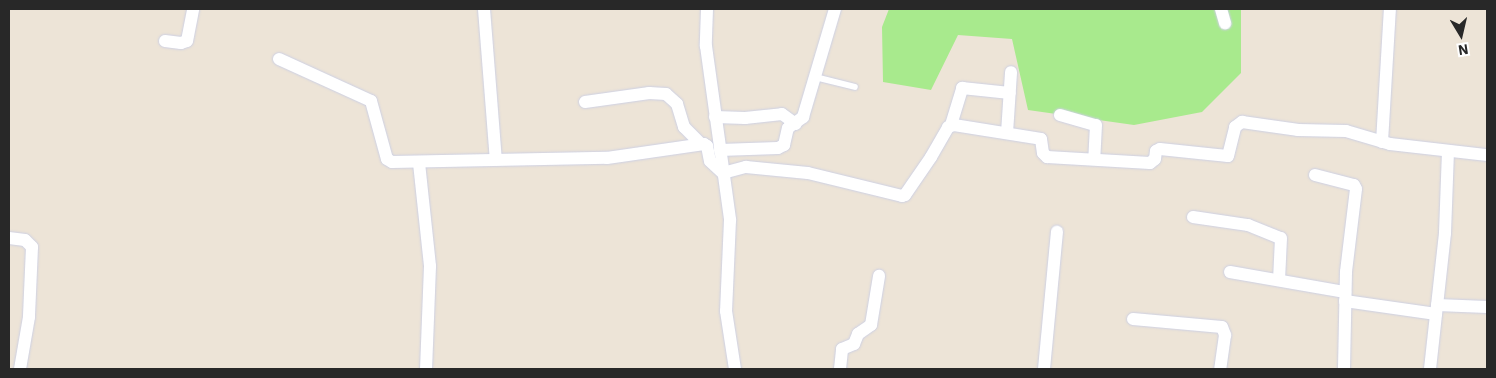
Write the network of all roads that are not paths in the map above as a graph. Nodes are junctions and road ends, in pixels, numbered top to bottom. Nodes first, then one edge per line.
1 (193, 9) edge
2 (484, 9) edge
3 (707, 9) edge
4 (835, 9) edge
5 (1221, 9) edge
6 (1390, 9) edge
7 (1225, 23) dead end
8 (165, 41) dead end
9 (279, 59) dead end
10 (1011, 72) dead end
11 (815, 77) junction
12 (855, 87) dead end
13 (1010, 93) junction
14 (584, 102) dead end
15 (1060, 115) dead end
16 (715, 117) junction
17 (796, 124) junction
18 (951, 125) junction
19 (1007, 133) junction
20 (1382, 142) junction
21 (701, 144) junction
22 (720, 150) junction
23 (1448, 151) junction
24 (1487, 155) edge
25 (1094, 159) junction
26 (496, 160) junction
27 (419, 163) junction
28 (723, 173) junction
29 (1315, 174) dead end
30 (1193, 217) dead end
31 (1057, 232) dead end
32 (9, 238) edge
33 (1230, 272) dead end
34 (879, 276) dead end
35 (1279, 280) junction
36 (1345, 297) junction
37 (1487, 306) edge
38 (1437, 310) junction
39 (1133, 319) dead end
40 (20, 369) edge
41 (426, 369) edge
42 (736, 369) edge
43 (840, 369) edge
44 (1044, 369) edge
45 (1220, 369) edge
46 (1344, 369) edge
47 (1430, 369) edge

1 - 8 street
2 - 26 street
3 - 16 street
4 - 11 street
5 - 7 street
6 - 20 street
9 - 27 street
10 - 13 street
11 - 12 lane
11 - 17 street
13 - 18 street
13 - 19 street
14 - 21 street
15 - 25 street
16 - 17 street
16 - 22 street
17 - 22 street
18 - 19 street
18 - 28 street
19 - 25 street
20 - 23 street
20 - 25 street
21 - 26 street
21 - 28 street
22 - 28 street
23 - 24 street
23 - 38 street
26 - 27 street
27 - 41 street
28 - 42 street
29 - 36 street
30 - 35 street
31 - 44 street
32 - 40 street
33 - 35 street
34 - 43 street
35 - 36 street
36 - 38 street
36 - 46 street
37 - 38 street
38 - 47 street
39 - 45 street

